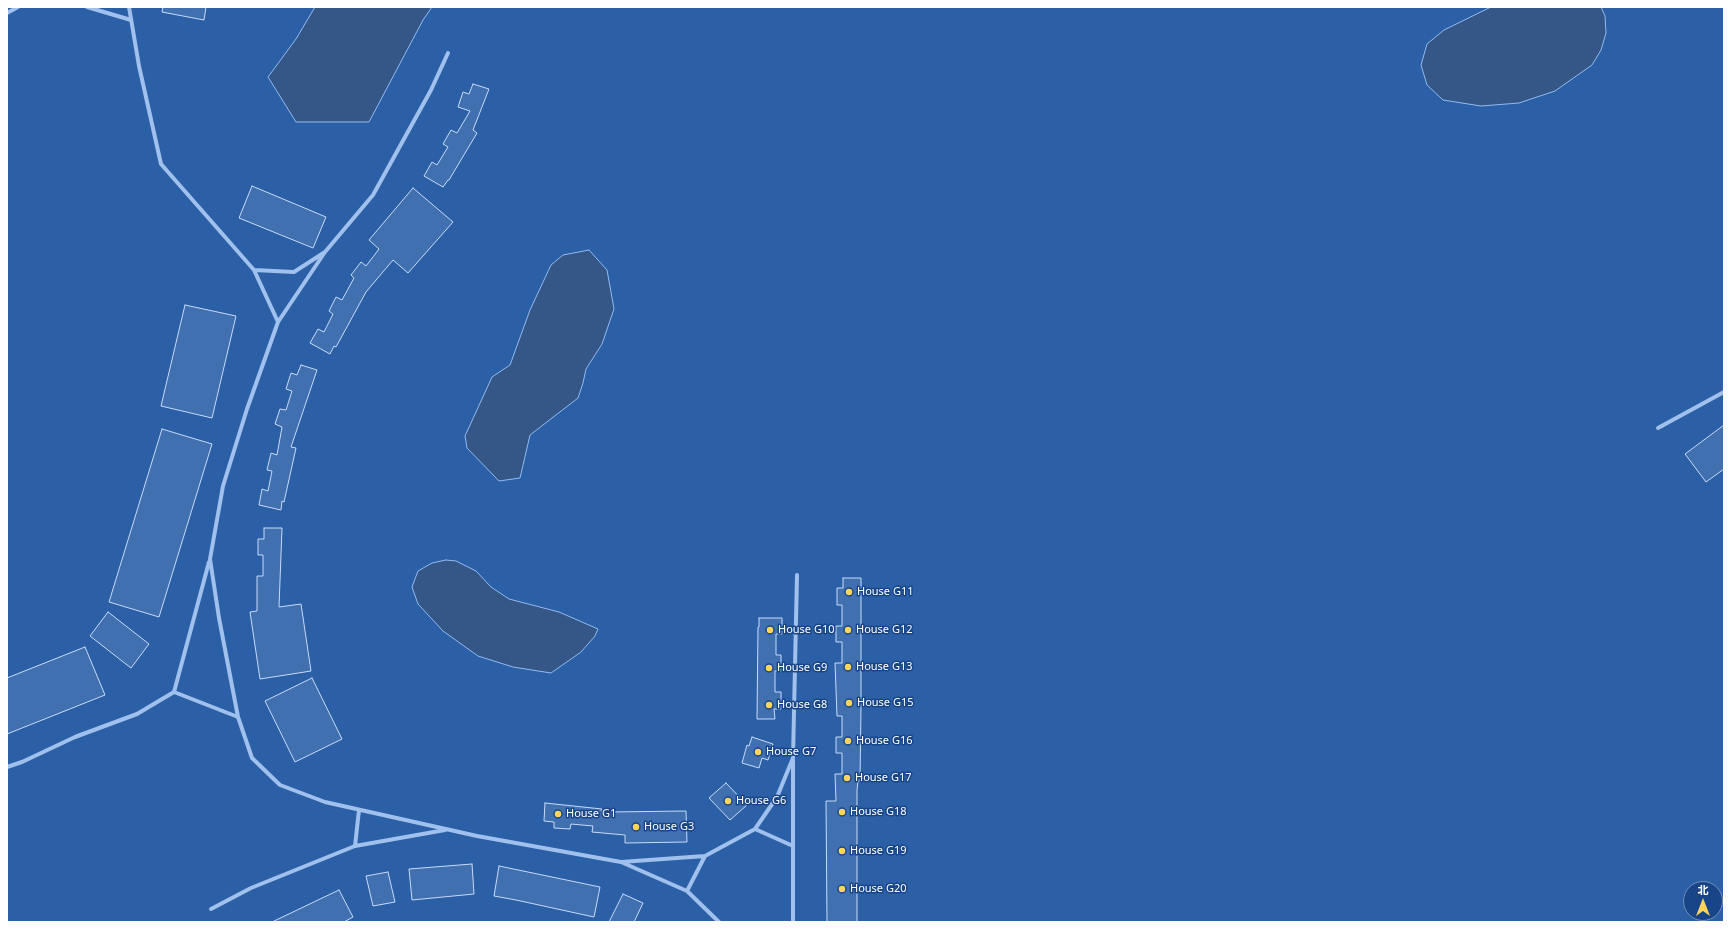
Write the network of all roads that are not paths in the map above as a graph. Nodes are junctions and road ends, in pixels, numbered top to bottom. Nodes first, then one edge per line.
1 (18, 7) edge
2 (87, 7) edge
3 (129, 7) edge
4 (7, 13) edge
5 (131, 20) junction
6 (448, 53) dead end
7 (325, 252) junction
8 (254, 270) junction
9 (278, 322) junction
10 (1724, 392) edge
11 (1658, 428) dead end
12 (210, 559) junction
13 (797, 575) dead end
14 (174, 692) junction
15 (238, 717) junction
16 (793, 758) junction
17 (7, 768) edge
18 (359, 810) junction
19 (755, 829) junction
20 (447, 830) junction
21 (354, 846) junction
22 (793, 846) junction
23 (704, 856) junction
24 (621, 862) junction
25 (687, 891) junction
26 (211, 909) dead end
27 (719, 922) edge
28 (793, 922) edge

1 - 4 street
2 - 5 street
3 - 5 street
5 - 8 street
6 - 7 street
7 - 8 street
7 - 9 street
8 - 9 street
9 - 12 street
10 - 11 street
12 - 14 street
12 - 15 street
13 - 16 street
14 - 15 street
14 - 17 street
15 - 18 street
16 - 19 street
16 - 22 street
18 - 20 street
18 - 21 street
19 - 22 street
19 - 23 street
20 - 21 street
20 - 24 street
21 - 26 street
22 - 28 street
23 - 24 street
23 - 25 street
24 - 25 street
25 - 27 street

